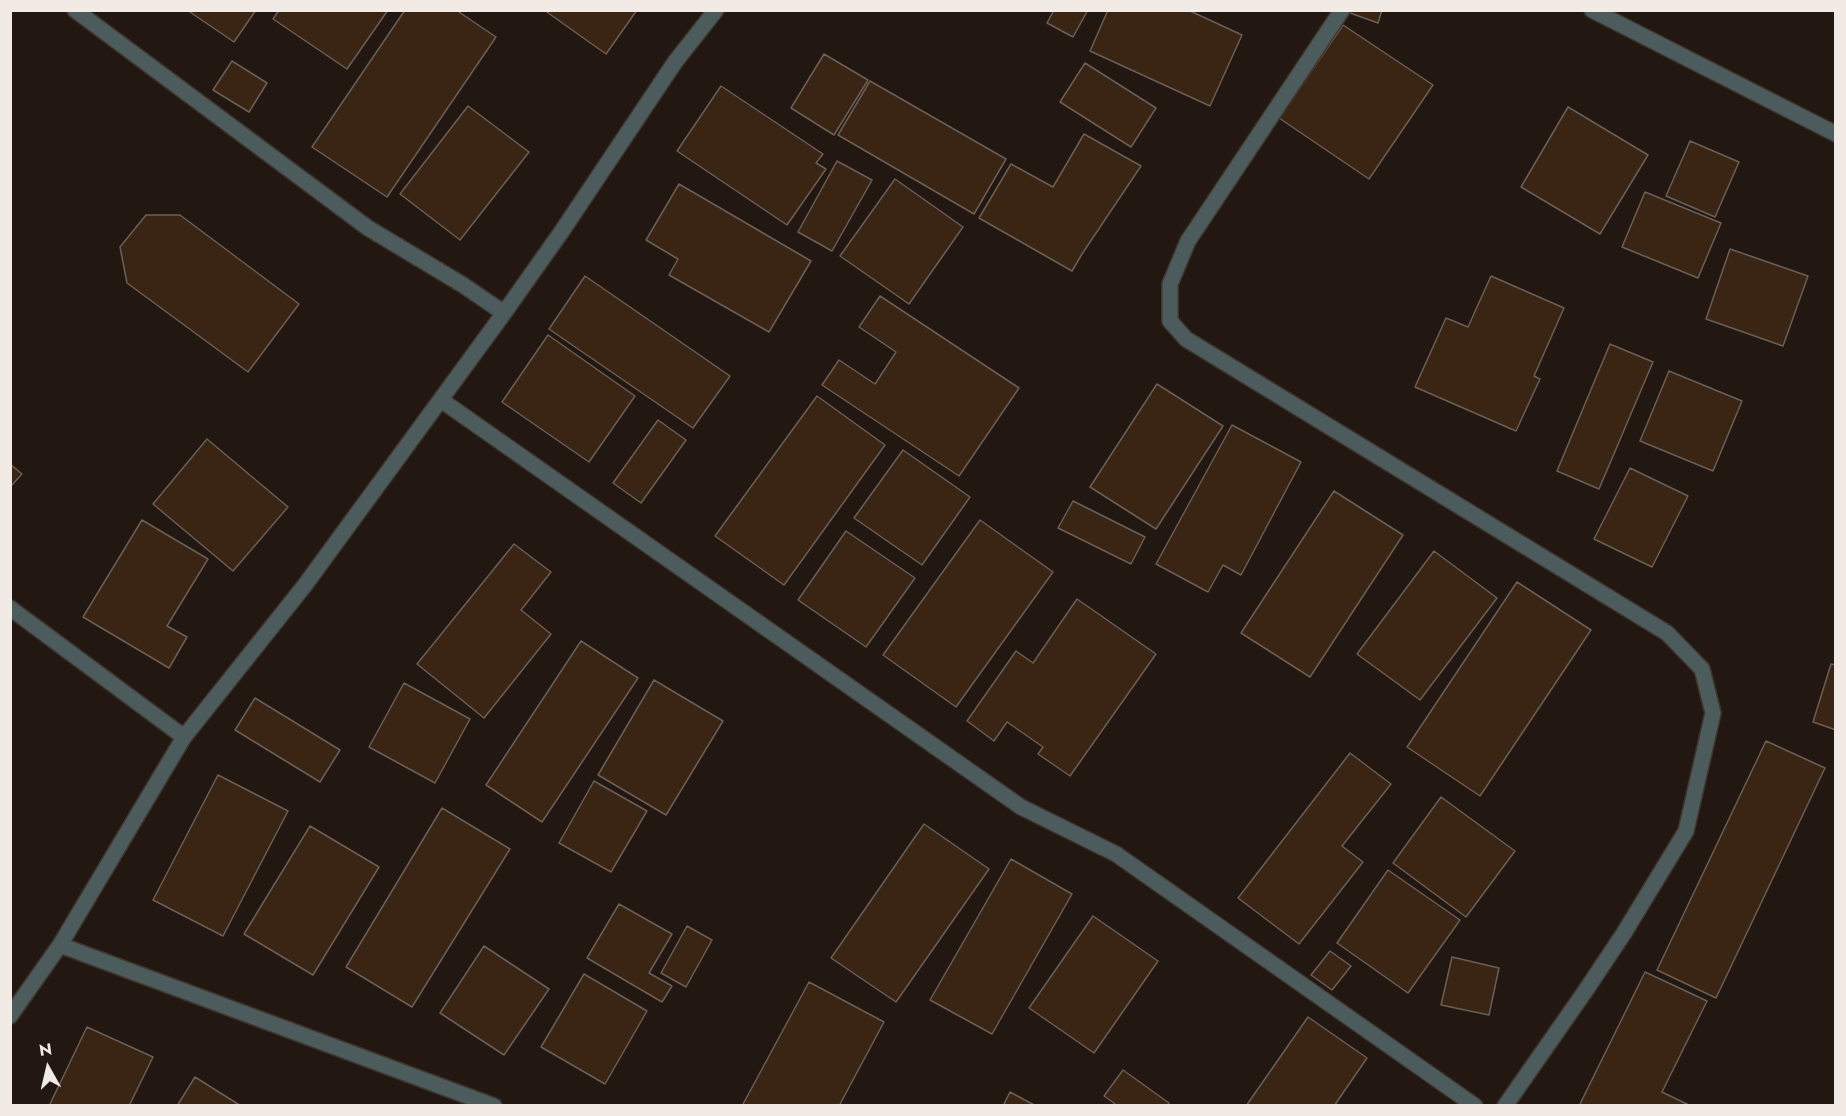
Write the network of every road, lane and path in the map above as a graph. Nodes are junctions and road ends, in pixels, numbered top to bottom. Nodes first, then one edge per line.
1 (75, 10) edge
2 (716, 10) edge
3 (1342, 10) edge
4 (1592, 10) edge
5 (1836, 134) edge
6 (504, 313) junction
7 (441, 400) junction
8 (10, 608) edge
9 (184, 737) junction
10 (60, 945) junction
11 (10, 1016) edge
12 (494, 1106) edge
13 (1475, 1106) edge
14 (1505, 1106) edge

1 - 6 street
2 - 6 street
3 - 14 street
4 - 5 street
6 - 7 street
7 - 9 street
7 - 13 street
8 - 9 street
9 - 10 street
10 - 11 street
10 - 12 street

